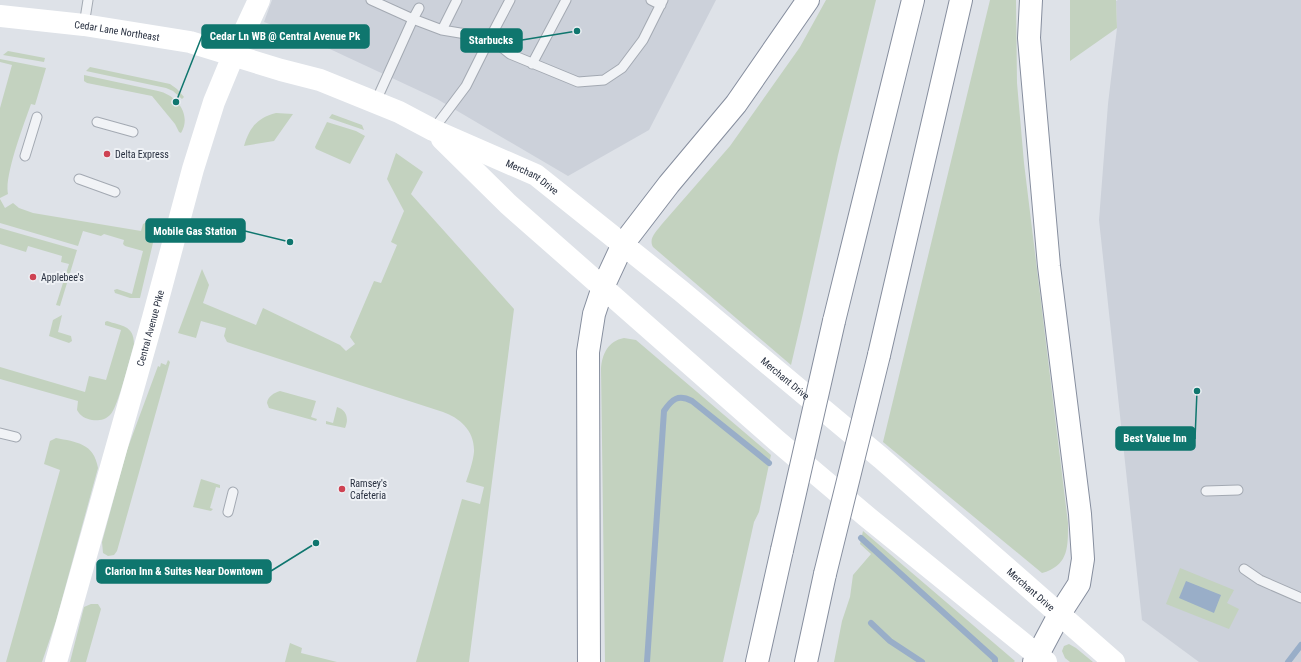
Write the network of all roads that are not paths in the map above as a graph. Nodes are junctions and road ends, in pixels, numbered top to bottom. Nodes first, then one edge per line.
1 (88, 0) edge
2 (259, 0) edge
3 (371, 0) edge
4 (457, 0) edge
5 (510, 0) edge
6 (566, 0) edge
7 (651, 0) edge
8 (808, 0) edge
9 (913, 0) edge
10 (961, 0) edge
11 (1031, 0) edge
12 (662, 3) edge
13 (390, 4) edge
14 (419, 8) dead end
15 (0, 16) edge
16 (413, 18) junction
17 (84, 26) junction
18 (442, 30) junction
19 (490, 38) junction
20 (233, 56) junction
21 (532, 64) junction
22 (376, 102) junction
23 (37, 117) dead end
24 (97, 122) dead end
25 (433, 130) junction
26 (133, 132) dead end
27 (25, 156) dead end
28 (79, 179) dead end
29 (115, 192) dead end
30 (623, 244) junction
31 (603, 287) junction
32 (0, 433) edge
33 (16, 436) dead end
34 (1238, 490) dead end
35 (1206, 491) dead end
36 (233, 492) dead end
37 (228, 512) dead end
38 (1244, 569) dead end
39 (1301, 598) edge
40 (1059, 614) junction
41 (1039, 660) edge
42 (56, 662) edge
43 (589, 662) edge
44 (757, 662) edge
45 (806, 662) edge
46 (1114, 662) edge

1 - 17 lane
2 - 20 main road, Central Avenue Pike
3 - 13 lane
4 - 18 lane
5 - 19 lane
6 - 21 lane
7 - 12 lane
8 - 30 main road
9 - 44 main road, bridge
10 - 45 main road, bridge
11 - 40 main road
12 - 21 lane
13 - 16 lane
14 - 16 lane
15 - 17 main road, Cedar Lane Northeast
16 - 18 lane
16 - 22 lane
17 - 20 main road, Cedar Lane Northeast
18 - 19 lane
19 - 21 lane
19 - 25 lane
20 - 22 main road, Merchant Drive
20 - 42 main road, Central Avenue Pike
22 - 25 main road, Merchant Drive
23 - 27 lane
24 - 26 lane
25 - 30 main road, Merchant Drive
25 - 31 main road, Merchant Drive
28 - 29 lane
30 - 31 main road
30 - 40 main road, Merchant Drive
31 - 41 main road, Merchant Drive
31 - 43 main road
32 - 33 lane
34 - 35 lane
36 - 37 lane
38 - 39 lane
40 - 41 main road
40 - 46 main road, Merchant Drive

